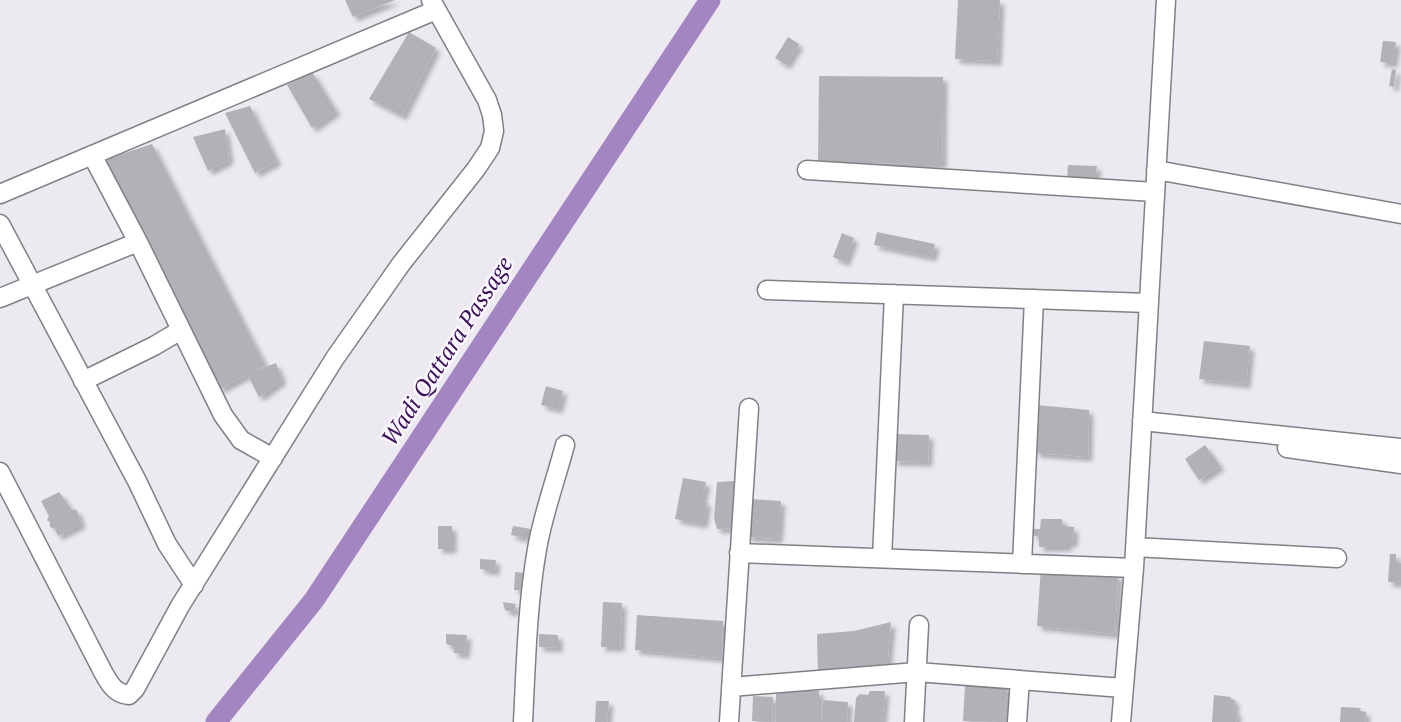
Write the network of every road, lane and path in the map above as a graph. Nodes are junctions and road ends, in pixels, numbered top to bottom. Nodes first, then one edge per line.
1 (1166, 0) edge
2 (434, 5) edge
3 (92, 155) junction
4 (807, 170) dead end
5 (1156, 170) junction
6 (1155, 192) junction
7 (0, 194) edge
8 (1401, 214) edge
9 (0, 224) edge
10 (138, 242) junction
11 (33, 285) junction
12 (767, 290) dead end
13 (894, 295) junction
14 (0, 298) edge
15 (1034, 299) junction
16 (1149, 303) junction
17 (181, 330) junction
18 (83, 381) junction
19 (748, 408) dead end
20 (1142, 421) junction
21 (1206, 428) junction
22 (565, 445) dead end
23 (1401, 448) edge
24 (273, 458) junction
25 (1401, 464) edge
26 (0, 472) edge
27 (1135, 547) junction
28 (739, 552) junction
29 (882, 558) junction
30 (1337, 558) dead end
31 (1022, 564) junction
32 (1134, 568) junction
33 (194, 585) junction
34 (919, 625) dead end
35 (917, 672) junction
36 (1020, 680) junction
37 (731, 687) junction
38 (1123, 688) junction
39 (523, 722) edge
40 (729, 722) edge
41 (914, 722) edge
42 (1017, 722) edge
43 (1121, 722) edge

1 - 5 street
2 - 3 street
2 - 24 street
3 - 7 street
3 - 10 street
4 - 6 street
5 - 6 street
5 - 8 street
6 - 16 street
9 - 11 street
10 - 11 street
10 - 17 street
11 - 14 street
11 - 18 street
12 - 13 street
13 - 15 street
13 - 29 street
15 - 16 street
15 - 31 street
16 - 20 street
17 - 18 street
17 - 24 street
18 - 33 street
19 - 28 street
20 - 21 street
20 - 27 street
21 - 23 street
21 - 25 street
22 - 39 street
24 - 33 street
26 - 33 street
27 - 30 street
27 - 32 street
28 - 29 street
28 - 37 street
29 - 31 street
31 - 32 street
32 - 38 street
34 - 35 street
35 - 36 street
35 - 37 street
35 - 41 street
36 - 38 street
36 - 42 street
37 - 40 street
38 - 43 street

